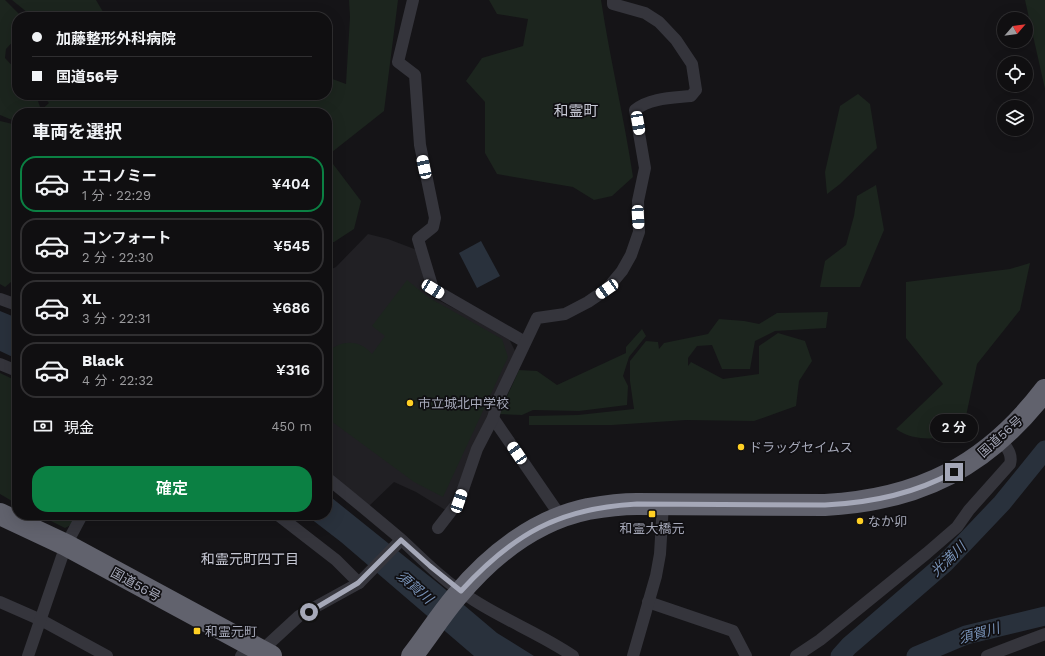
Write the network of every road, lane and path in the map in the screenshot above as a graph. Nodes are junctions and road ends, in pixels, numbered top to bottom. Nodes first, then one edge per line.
1 (413, 0) edge
2 (613, 0) edge
3 (0, 298) edge
4 (12, 303) edge
5 (525, 342) junction
6 (0, 364) edge
7 (12, 369) edge
8 (1042, 400) edge
9 (493, 418) junction
10 (1001, 439) junction
11 (332, 482) edge
12 (663, 504) junction
13 (0, 514) edge
14 (561, 517) junction
15 (12, 520) edge
16 (13, 520) edge
17 (79, 520) edge
18 (284, 520) edge
19 (438, 528) dead end
20 (399, 541) junction
21 (66, 545) junction
22 (362, 580) junction
23 (459, 594) junction
24 (0, 602) edge
25 (648, 602) junction
26 (41, 620) junction
27 (1045, 634) edge
28 (256, 652) edge
29 (28, 656) edge
30 (107, 656) edge
31 (412, 656) edge
32 (573, 656) edge
33 (633, 656) edge
34 (746, 656) edge
35 (796, 656) edge
36 (987, 656) edge

1 - 5 street
2 - 5 street
3 - 4 street
5 - 9 street
6 - 7 street
8 - 10 highway, 国道56号
9 - 14 street
9 - 19 street
10 - 12 highway, 国道56号
10 - 35 street
11 - 20 street
12 - 14 highway, 国道56号
12 - 25 street
13 - 15 highway, 国道56号
14 - 23 highway, 国道56号
16 - 21 highway, 国道56号
17 - 21 street
18 - 22 street
20 - 22 street
20 - 23 street
21 - 26 street
21 - 28 highway, 国道56号
22 - 28 street
23 - 31 highway, 国道56号
23 - 32 street
24 - 26 street
25 - 33 street
25 - 34 street
26 - 29 street
26 - 30 street
27 - 36 street

